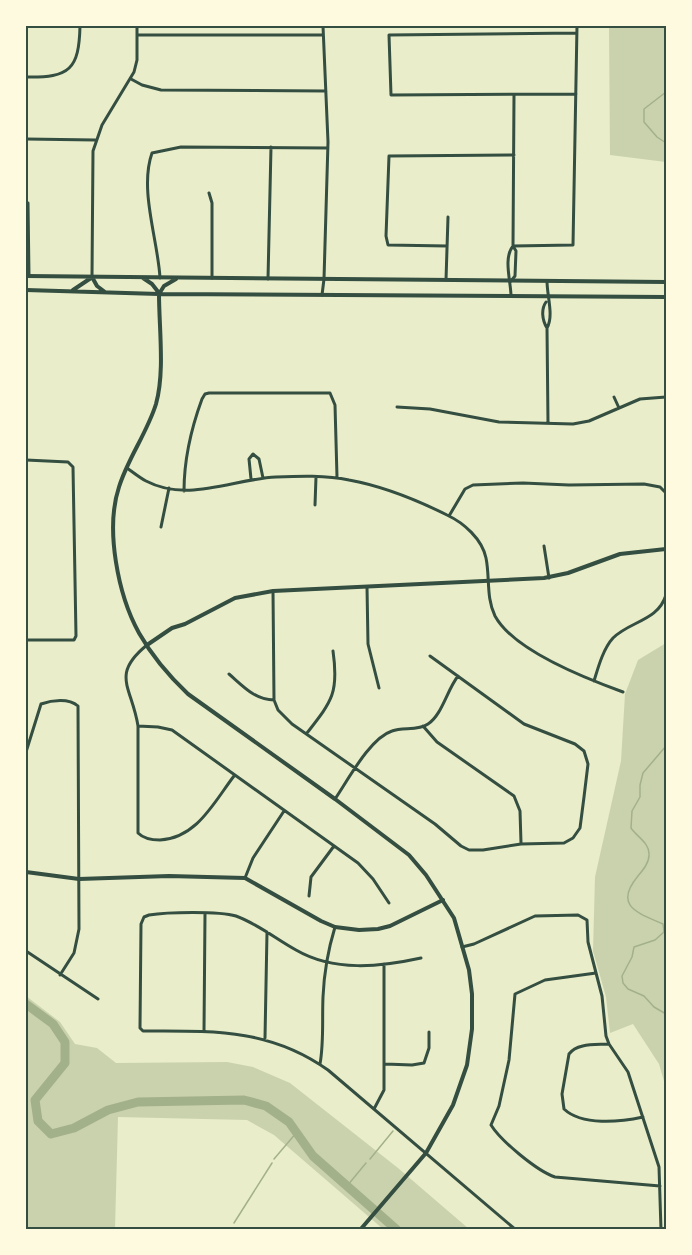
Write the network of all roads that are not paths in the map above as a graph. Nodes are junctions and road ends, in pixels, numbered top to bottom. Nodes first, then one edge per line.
1 (80, 26) edge
2 (138, 26) edge
3 (323, 26) edge
4 (578, 26) edge
5 (577, 33) junction
6 (323, 34) junction
7 (137, 35) junction
8 (26, 77) edge
9 (131, 79) junction
10 (326, 91) junction
11 (576, 94) junction
12 (514, 95) junction
13 (26, 139) edge
14 (95, 140) junction
15 (271, 147) junction
16 (327, 148) junction
17 (514, 155) junction
18 (209, 193) dead end
19 (28, 203) dead end
20 (448, 217) dead end
21 (447, 246) junction
22 (513, 246) junction
23 (27, 276) edge
24 (92, 277) junction
25 (142, 278) junction
26 (160, 278) junction
27 (178, 278) junction
28 (212, 278) junction
29 (268, 279) junction
30 (324, 279) junction
31 (447, 280) junction
32 (511, 281) junction
33 (547, 281) junction
34 (666, 282) edge
35 (26, 290) edge
36 (70, 292) junction
37 (107, 293) junction
38 (159, 294) junction
39 (322, 295) junction
40 (511, 297) junction
41 (666, 297) edge
42 (547, 299) junction
43 (547, 328) junction
44 (666, 397) edge
45 (614, 398) dead end
46 (397, 407) dead end
47 (619, 408) junction
48 (548, 423) junction
49 (26, 460) edge
50 (127, 468) junction
51 (316, 477) junction
52 (263, 478) junction
53 (337, 478) junction
54 (251, 479) junction
55 (169, 488) junction
56 (184, 491) junction
57 (666, 493) edge
58 (315, 505) dead end
59 (448, 516) junction
60 (161, 527) dead end
61 (544, 546) dead end
62 (666, 549) edge
63 (549, 578) junction
64 (488, 581) junction
65 (367, 587) junction
66 (273, 591) junction
67 (666, 595) edge
68 (26, 640) edge
69 (147, 645) junction
70 (333, 651) dead end
71 (430, 656) dead end
72 (229, 674) dead end
73 (458, 676) junction
74 (593, 682) junction
75 (379, 688) dead end
76 (623, 692) dead end
77 (274, 700) junction
78 (138, 726) junction
79 (423, 726) junction
80 (307, 733) junction
81 (26, 752) edge
82 (356, 768) junction
83 (234, 776) junction
84 (335, 799) junction
85 (284, 811) junction
86 (521, 844) junction
87 (334, 846) junction
88 (26, 872) edge
89 (245, 878) junction
90 (79, 879) junction
91 (309, 896) dead end
92 (444, 899) junction
93 (389, 903) dead end
94 (205, 914) junction
95 (335, 927) junction
96 (267, 932) junction
97 (462, 948) junction
98 (26, 951) edge
99 (421, 958) dead end
100 (326, 963) junction
101 (384, 964) junction
102 (596, 973) junction
103 (60, 975) junction
104 (98, 999) dead end
105 (204, 1031) junction
106 (429, 1032) dead end
107 (264, 1039) junction
108 (609, 1044) junction
109 (385, 1064) junction
110 (320, 1065) junction
111 (374, 1108) junction
112 (643, 1118) junction
113 (426, 1153) junction
114 (660, 1186) junction
115 (360, 1230) edge
116 (516, 1230) edge
117 (661, 1230) edge

1 - 8 street
2 - 7 street
3 - 6 street
4 - 5 street
5 - 11 street
5 - 12 street
6 - 7 street
6 - 10 street
7 - 9 street
9 - 10 street
9 - 14 street
10 - 16 street
11 - 12 street
11 - 22 street
12 - 17 street
13 - 14 street
14 - 24 street
15 - 16 street
15 - 26 street
15 - 29 street
16 - 30 street
17 - 21 street
17 - 22 street
18 - 28 street
19 - 23 street
20 - 21 street
21 - 31 street
22 - 32 street
22 - 32 street
23 - 24 main road
24 - 25 main road
24 - 36 main road
24 - 37 main road
25 - 26 main road
25 - 38 main road
26 - 27 main road
27 - 28 main road
27 - 38 main road
28 - 29 main road
29 - 30 main road
30 - 31 main road
30 - 39 street
31 - 32 main road
32 - 33 main road
32 - 40 street
33 - 34 main road
33 - 42 street
35 - 36 main road
36 - 37 main road
37 - 38 main road
38 - 39 main road
38 - 50 main road
39 - 40 main road
40 - 42 main road
41 - 42 main road
42 - 43 street
42 - 43 street
43 - 48 street
44 - 47 street
45 - 47 street
46 - 48 street
47 - 48 street
49 - 68 street
50 - 55 street
50 - 69 main road
51 - 52 street
51 - 53 street
51 - 58 street
52 - 54 street
52 - 54 street
53 - 56 street
53 - 59 street
54 - 56 street
55 - 56 street
55 - 60 street
57 - 59 street
59 - 64 street
61 - 63 street
62 - 63 main road
63 - 64 main road
64 - 65 main road
64 - 74 street
65 - 66 main road
65 - 75 street
66 - 69 main road
66 - 77 street
67 - 74 street
69 - 78 street
69 - 84 main road
70 - 80 street
71 - 73 street
72 - 77 street
73 - 79 street
73 - 86 street
74 - 76 street
77 - 80 street
78 - 83 street
78 - 83 street
79 - 82 street
79 - 86 street
80 - 82 street
81 - 90 street
82 - 84 street
82 - 86 street
83 - 85 street
84 - 92 main road
85 - 87 street
85 - 89 street
87 - 91 street
87 - 93 street
88 - 90 main road
89 - 90 main road
89 - 95 main road
90 - 103 street
92 - 95 main road
92 - 97 main road
94 - 96 street
94 - 105 street
94 - 105 street
95 - 100 street
96 - 100 street
96 - 107 street
97 - 102 street
97 - 113 main road
98 - 103 street
99 - 101 street
100 - 101 street
100 - 110 street
101 - 109 street
102 - 108 street
102 - 114 street
103 - 104 street
105 - 107 street
106 - 109 street
107 - 110 street
108 - 112 street
108 - 112 street
109 - 111 street
110 - 111 street
111 - 113 street
112 - 114 street
113 - 115 main road
113 - 116 street
114 - 117 street

